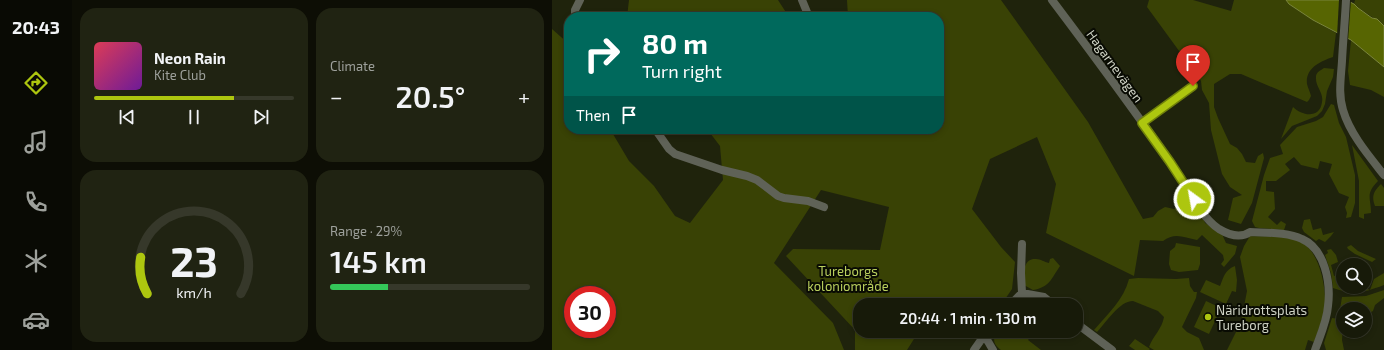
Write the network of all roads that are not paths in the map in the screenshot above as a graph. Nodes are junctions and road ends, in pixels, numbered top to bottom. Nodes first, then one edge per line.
1 (580, 0) edge
2 (802, 0) edge
3 (1052, 0) edge
4 (1346, 0) edge
5 (575, 12) edge
6 (807, 12) edge
7 (1193, 86) dead end
8 (1142, 123) junction
9 (658, 134) edge
10 (1384, 175) edge
11 (824, 207) dead end
12 (1022, 244) dead end
13 (1022, 293) junction
14 (1017, 298) edge
15 (1045, 298) edge
16 (1083, 328) edge
17 (984, 338) edge
18 (990, 338) edge
19 (974, 350) edge
20 (993, 350) edge
21 (1112, 350) edge
22 (1315, 350) edge

1 - 5 street
2 - 6 street
3 - 8 street, Hagarnevägen
4 - 10 street
7 - 8 street
8 - 22 street, Hagarnevägen
9 - 11 street
12 - 13 street
13 - 14 street
13 - 15 street
16 - 21 street
17 - 19 street
18 - 20 street

